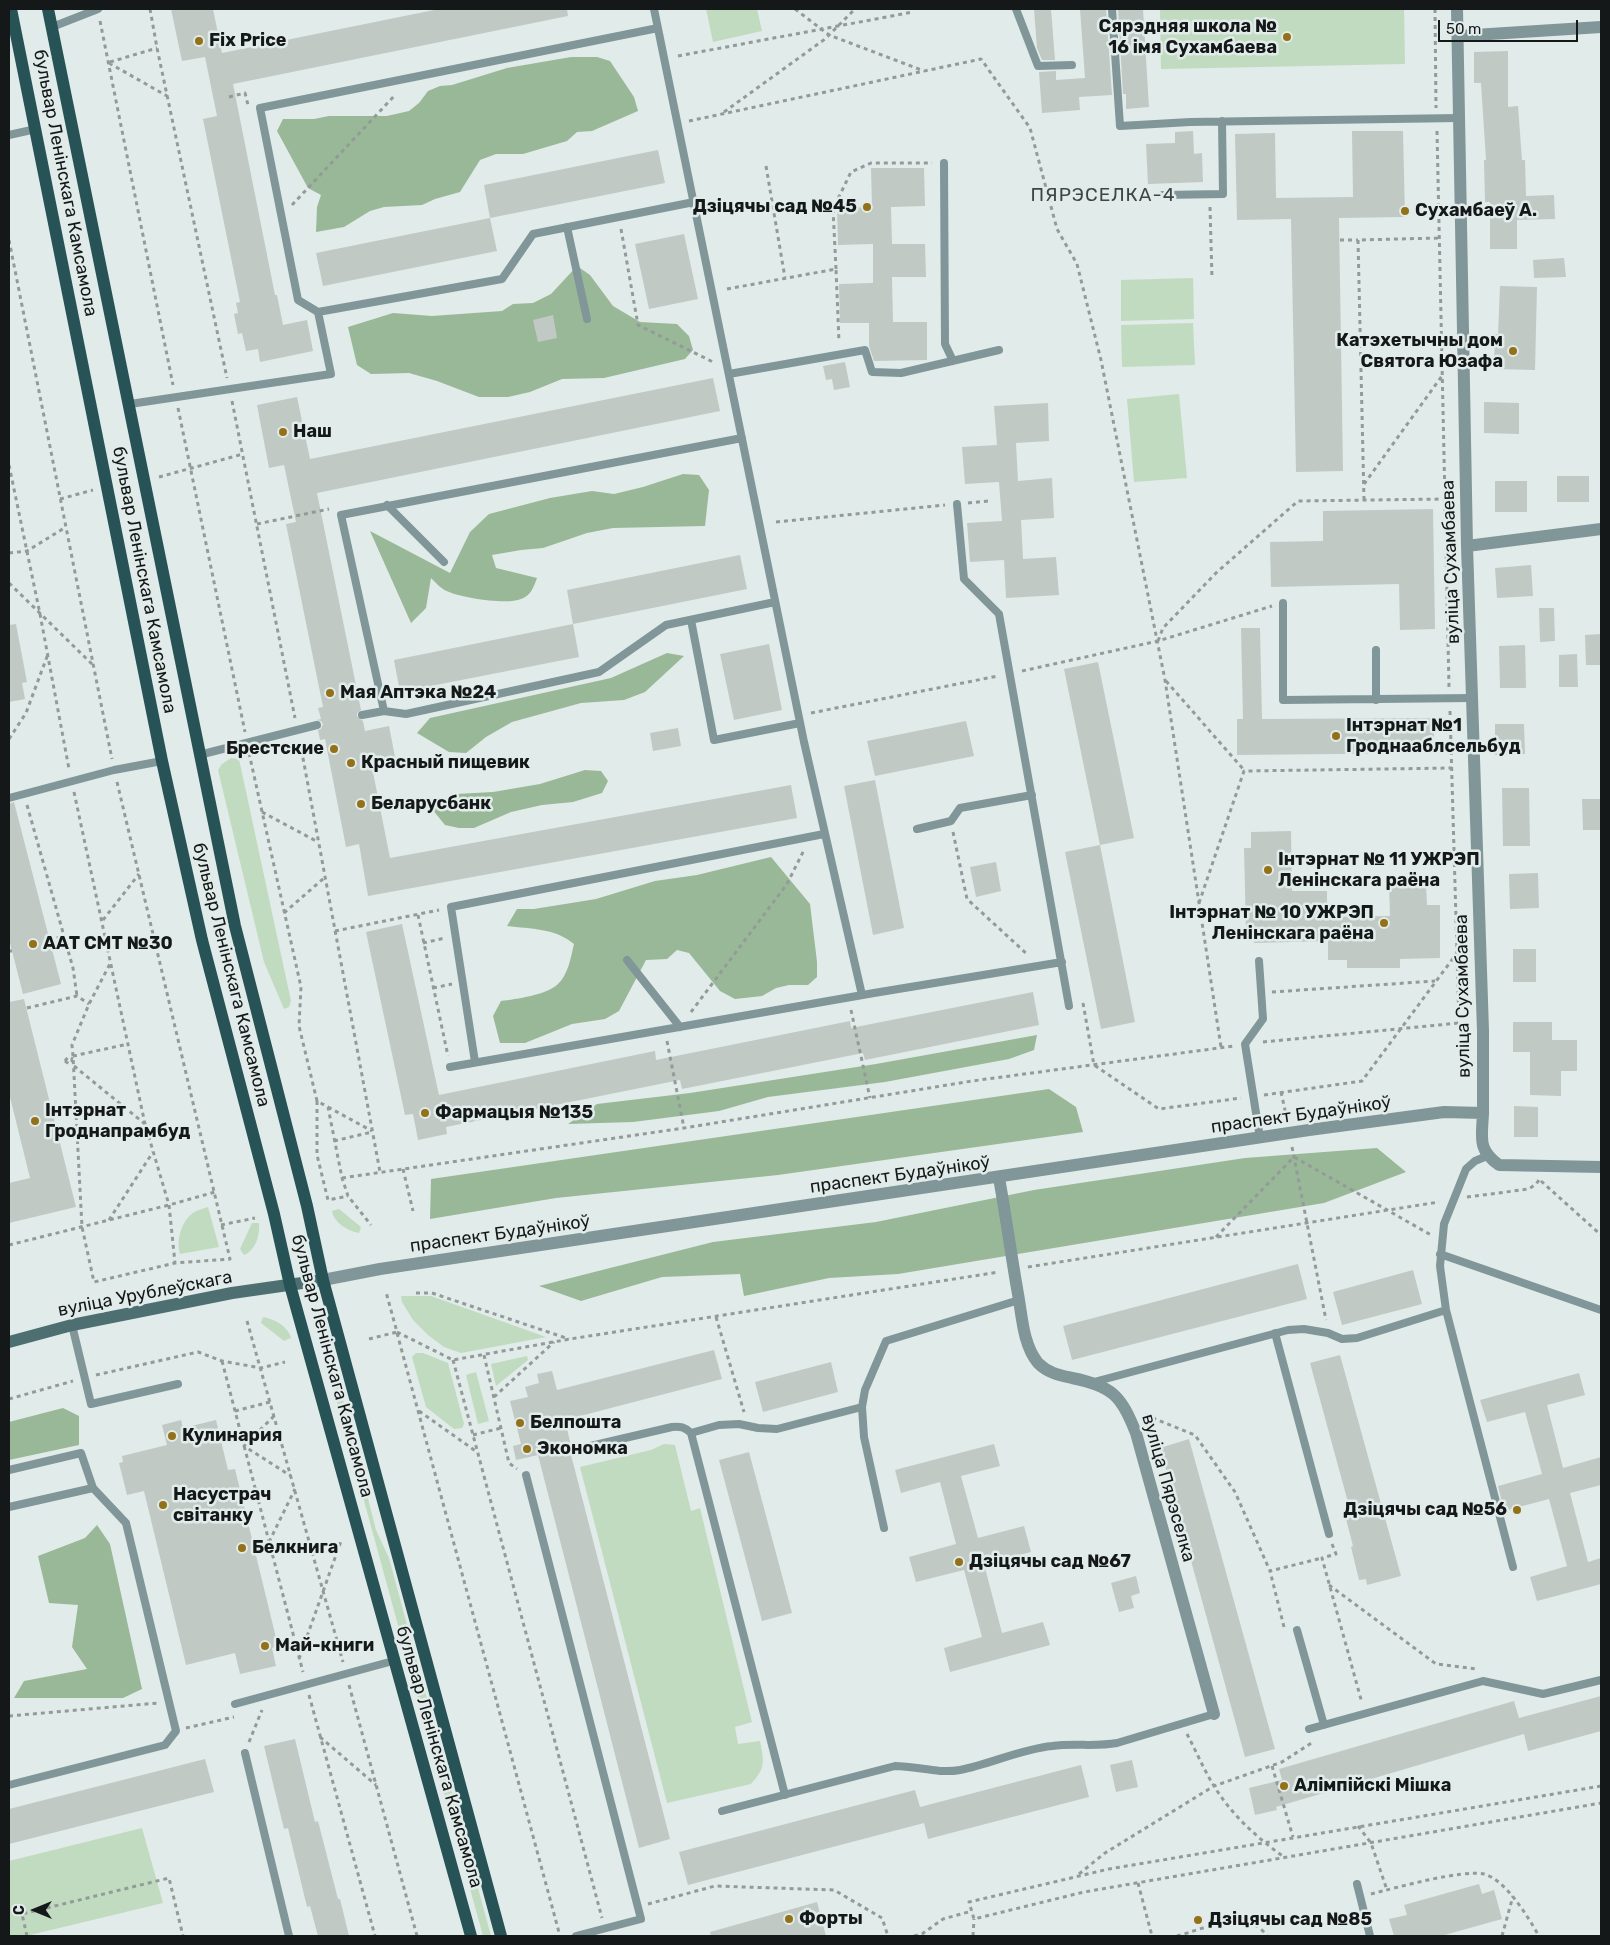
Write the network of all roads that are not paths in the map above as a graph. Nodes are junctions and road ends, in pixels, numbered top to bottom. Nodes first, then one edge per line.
1 (11, 9) edge
2 (48, 9) edge
3 (98, 9) edge
4 (654, 9) edge
5 (1016, 9) edge
6 (1112, 9) edge
7 (1457, 9) edge
8 (52, 27) junction
9 (1601, 27) edge
10 (658, 28) junction
11 (1458, 36) junction
12 (1072, 65) dead end
13 (1460, 118) junction
14 (1222, 122) junction
15 (36, 130) junction
16 (9, 135) edge
17 (944, 163) road end
18 (1163, 195) dead end
19 (694, 202) junction
20 (567, 227) junction
21 (318, 312) junction
22 (586, 319) dead end
23 (999, 350) dead end
24 (953, 361) junction
25 (728, 374) junction
26 (130, 404) junction
27 (742, 438) junction
28 (957, 504) road end
29 (387, 506) junction
30 (1601, 530) edge
31 (1467, 546) junction
32 (444, 562) dead end
33 (775, 602) junction
34 (1284, 603) road end
35 (691, 620) junction
36 (1376, 650) dead end
37 (1472, 698) junction
38 (1376, 700) junction
39 (384, 711) junction
40 (362, 716) dead end
41 (800, 724) junction
42 (317, 725) dead end
43 (199, 755) junction
44 (162, 761) junction
45 (1032, 795) junction
46 (9, 798) edge
47 (917, 829) dead end
48 (824, 834) junction
49 (627, 960) dead end
50 (1259, 961) dead end
51 (1062, 962) junction
52 (862, 995) junction
53 (1069, 1006) dead end
54 (680, 1027) junction
55 (475, 1062) junction
56 (450, 1067) road end
57 (1483, 1113) junction
58 (1260, 1138) junction
59 (1487, 1156) junction
60 (1601, 1166) edge
61 (1000, 1178) junction
62 (1440, 1254) junction
63 (323, 1280) junction
64 (290, 1285) junction
65 (1019, 1300) junction
66 (1446, 1310) junction
67 (1601, 1310) edge
68 (72, 1325) junction
69 (1275, 1333) junction
70 (9, 1342) edge
71 (1093, 1382) junction
72 (178, 1384) dead end
73 (862, 1408) junction
74 (691, 1433) junction
75 (582, 1448) dead end
76 (9, 1470) edge
77 (526, 1475) road end
78 (93, 1488) junction
79 (9, 1507) edge
80 (884, 1528) dead end
81 (1329, 1534) road end
82 (1512, 1567) dead end
83 (1297, 1630) dead end
84 (393, 1660) junction
85 (1601, 1680) edge
86 (235, 1704) dead end
87 (1214, 1714) joint
88 (1324, 1725) junction
89 (1309, 1729) road end
90 (245, 1754) road end
91 (9, 1785) edge
92 (785, 1795) junction
93 (722, 1811) dead end
94 (1357, 1884) dead end
95 (289, 1936) edge
96 (470, 1936) edge
97 (501, 1936) edge
98 (576, 1936) edge
99 (1370, 1936) edge

1 - 15 main road, бульвар Ленінскага Камсамола
2 - 8 main road, бульвар Ленінскага Камсамола
3 - 8 lane
4 - 10 lane
5 - 12 lane
6 - 14 lane
7 - 11 street, вуліца Сухамбаева
8 - 26 main road, бульвар Ленінскага Камсамола
9 - 11 street
10 - 19 lane
10 - 21 lane
11 - 13 street, вуліца Сухамбаева
13 - 14 lane
13 - 31 street, вуліца Сухамбаева
14 - 18 lane
15 - 16 lane
15 - 44 main road, бульвар Ленінскага Камсамола
17 - 24 lane
19 - 20 lane
19 - 25 lane
20 - 21 lane
20 - 22 lane
21 - 26 lane
23 - 24 lane
24 - 25 lane
25 - 27 lane
26 - 43 main road, бульвар Ленінскага Камсамола
27 - 29 lane
27 - 33 lane
28 - 45 lane
29 - 32 lane
29 - 39 lane
30 - 31 street
31 - 37 street, вуліца Сухамбаева
33 - 35 lane
33 - 41 lane
34 - 38 lane
35 - 39 lane
35 - 41 lane
36 - 38 lane
37 - 38 lane
37 - 57 street, вуліца Сухамбаева
39 - 40 lane
41 - 48 lane
42 - 43 lane
43 - 63 main road, бульвар Ленінскага Камсамола
44 - 46 lane
44 - 64 main road, бульвар Ленінскага Камсамола
45 - 47 lane
45 - 51 lane
48 - 52 lane
48 - 55 lane
49 - 54 lane
50 - 58 lane
51 - 52 lane
51 - 53 lane
52 - 54 lane
54 - 55 lane
55 - 56 lane
57 - 58 street, праспект Будаўнікоў
57 - 59 street, вуліца Сухамбаева
58 - 61 street, праспект Будаўнікоў
59 - 60 street
59 - 62 lane
61 - 63 street, праспект Будаўнікоў
61 - 65 street, вуліца Пярэселка
62 - 66 lane
62 - 67 lane
63 - 64 main road, вуліца Урублеўскага
63 - 97 main road, бульвар Ленінскага Камсамола
64 - 68 main road, вуліца Урублеўскага
64 - 84 main road, бульвар Ленінскага Камсамола
65 - 71 street, вуліца Пярэселка
65 - 73 lane
66 - 69 lane
66 - 82 lane
68 - 70 main road, вуліца Урублеўскага
68 - 72 lane
69 - 71 lane
69 - 81 lane
71 - 87 street, вуліца Пярэселка
73 - 74 lane
73 - 80 lane
74 - 75 lane
74 - 92 lane
76 - 78 lane
77 - 98 lane
78 - 79 lane
78 - 91 lane
83 - 88 lane
84 - 86 lane
84 - 96 main road, бульвар Ленінскага Камсамола
85 - 88 lane
87 - 92 lane
88 - 89 lane
90 - 95 lane
92 - 93 lane
94 - 99 lane

